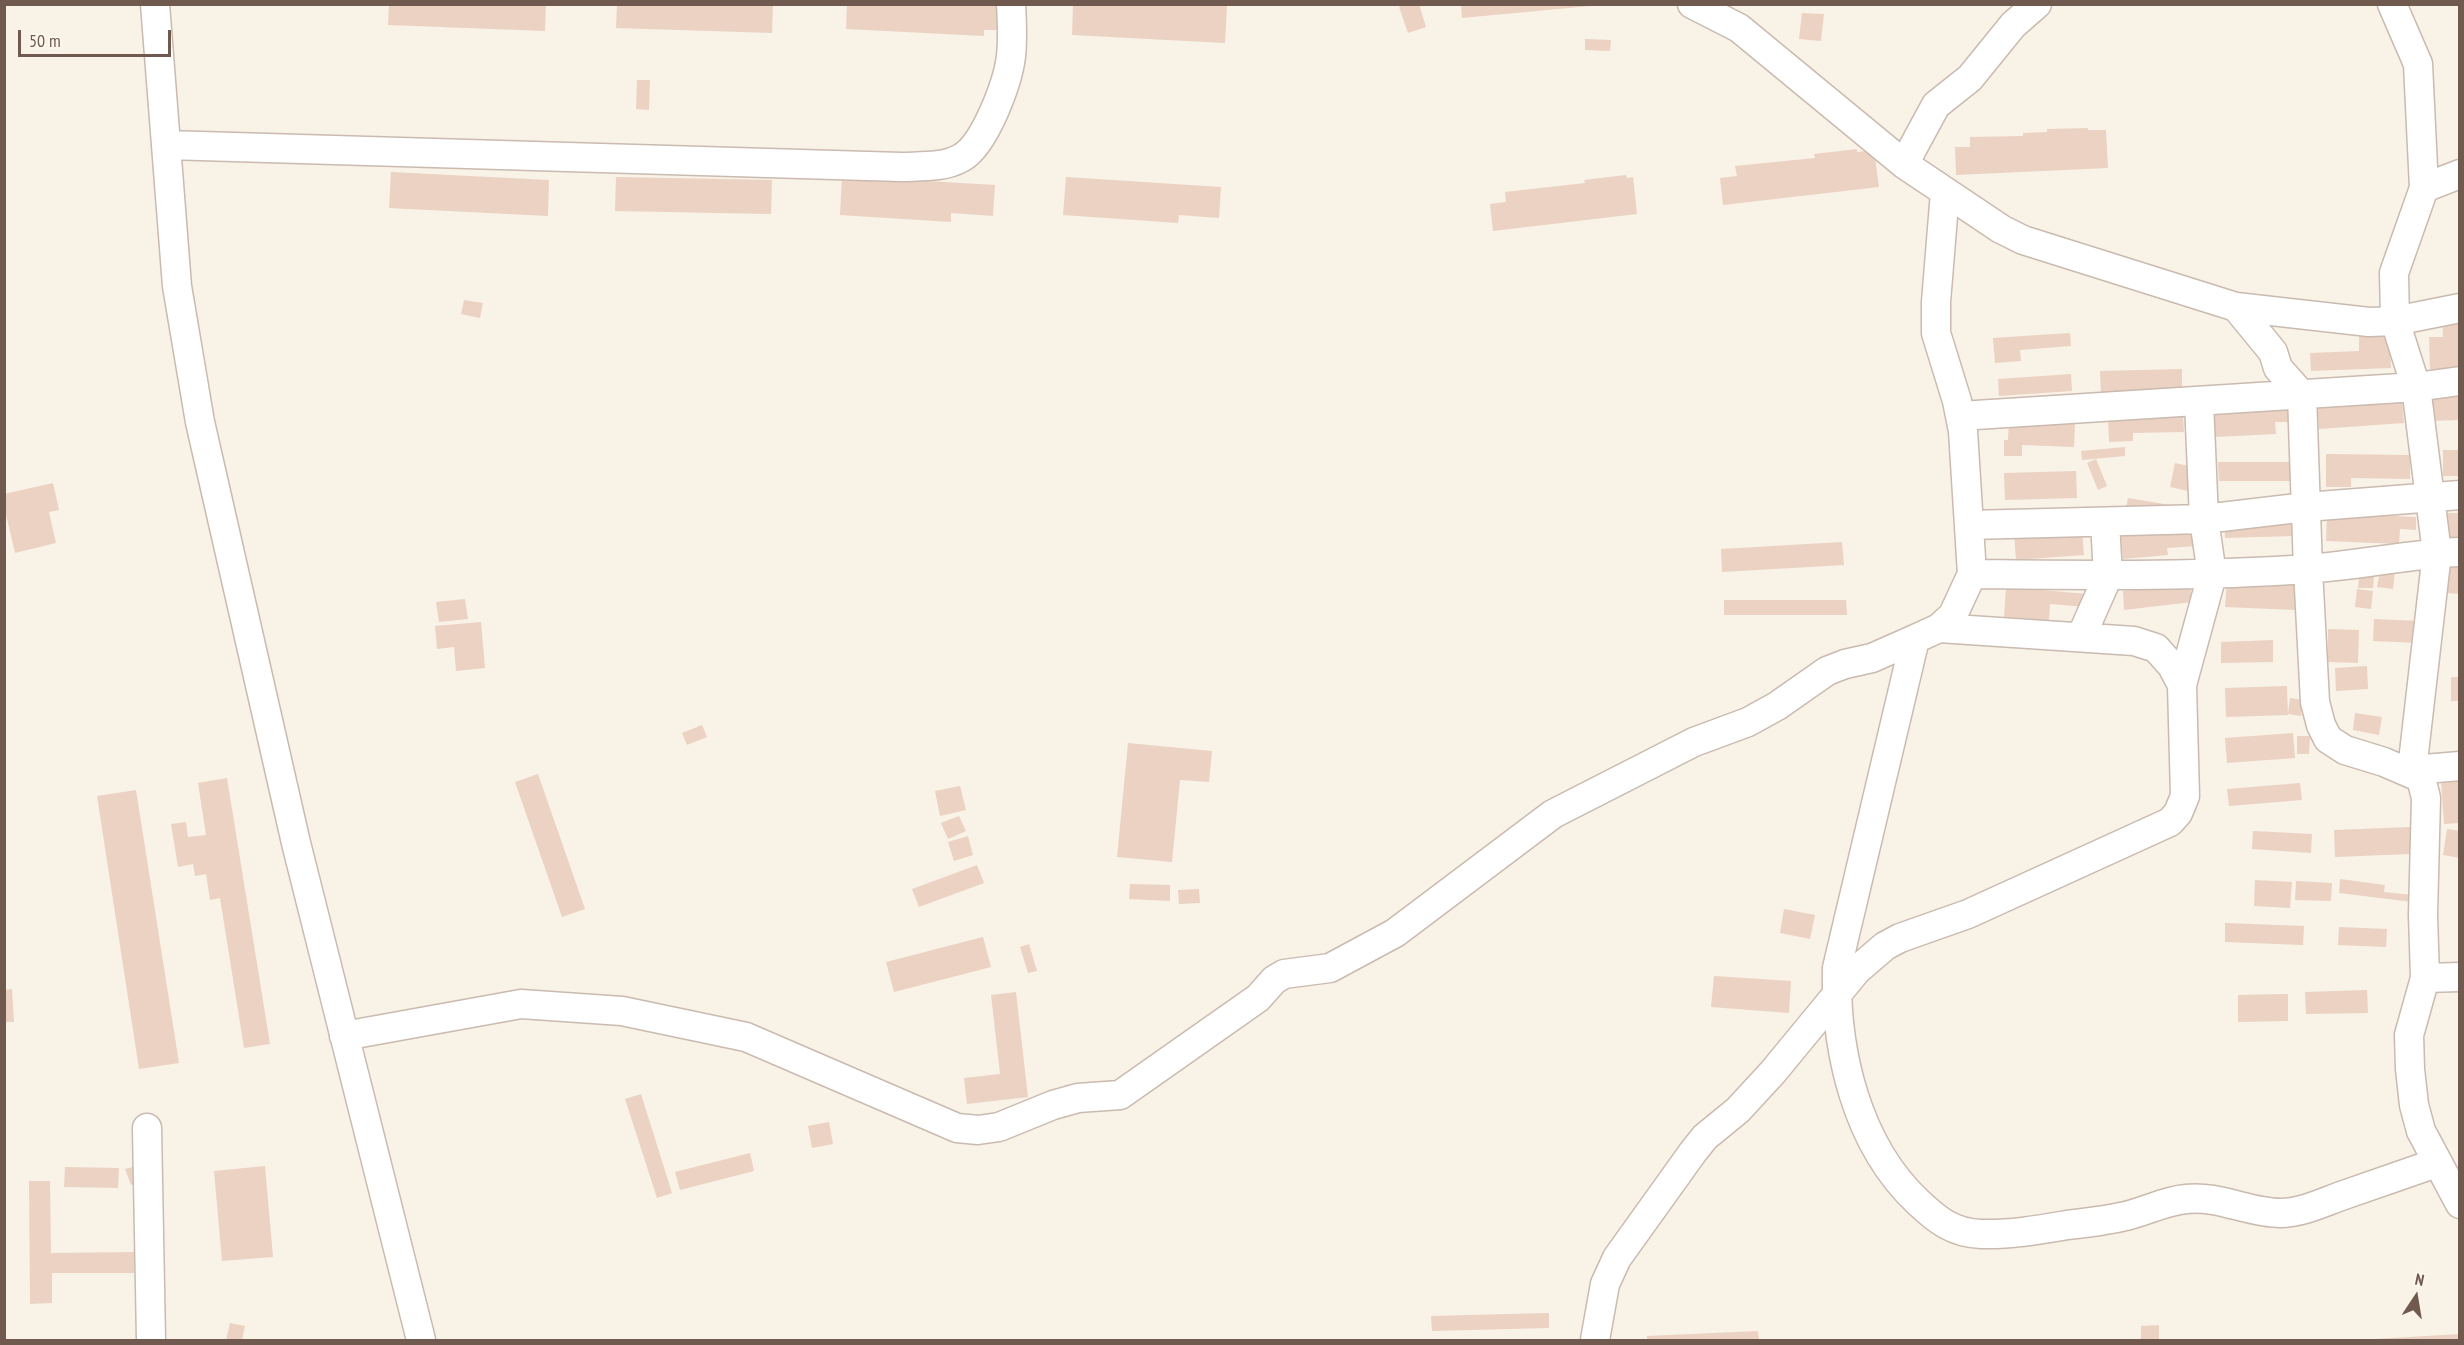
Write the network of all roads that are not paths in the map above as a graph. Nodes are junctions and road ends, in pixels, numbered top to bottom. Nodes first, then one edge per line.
1 (155, 4) edge
2 (1011, 4) edge
3 (1692, 4) edge
4 (2037, 4) edge
5 (2392, 4) edge
6 (167, 145) junction
7 (1904, 164) junction
8 (2460, 174) edge
9 (2424, 188) junction
10 (1945, 192) junction
11 (2236, 307) junction
12 (2460, 308) edge
13 (2292, 313) junction
14 (2394, 321) junction
15 (2273, 352) junction
16 (2460, 381) edge
17 (2416, 387) junction
18 (2302, 395) junction
19 (2199, 402) junction
20 (1960, 416) junction
21 (2460, 495) edge
22 (2430, 496) junction
23 (2306, 507) junction
24 (2204, 519) junction
25 (2105, 522) junction
26 (1969, 525) junction
27 (2448, 553) edge
28 (2308, 569) junction
29 (1972, 574) junction
30 (2212, 574) junction
31 (2108, 576) junction
32 (1927, 633) junction
33 (2081, 638) junction
34 (2182, 685) junction
35 (2460, 766) edge
36 (2417, 774) junction
37 (2460, 977) edge
38 (2425, 978) junction
39 (1837, 994) junction
40 (345, 1036) junction
41 (147, 1128) dead end
42 (2436, 1163) junction
43 (2460, 1204) edge
44 (151, 1341) edge
45 (421, 1341) edge
46 (1595, 1341) edge

1 - 6 street
2 - 6 street
3 - 7 street
4 - 7 street
5 - 9 street
6 - 40 street
7 - 10 street
8 - 9 street
9 - 14 street
10 - 11 street
10 - 20 street
11 - 13 street
11 - 15 street
12 - 14 street
13 - 14 street
13 - 15 street
14 - 17 street
15 - 18 street
16 - 17 street
17 - 18 street
17 - 22 street
18 - 19 street
18 - 23 street
19 - 20 street
19 - 24 street
20 - 26 street
21 - 22 street
22 - 23 street
22 - 27 street
23 - 24 street
23 - 28 street
24 - 25 street
24 - 30 street
25 - 26 street
25 - 31 street
26 - 29 street
27 - 28 street
27 - 36 street
28 - 30 street
28 - 36 street
29 - 31 street
29 - 32 street
30 - 31 street
30 - 34 street
31 - 33 street
32 - 33 street
32 - 39 street
32 - 40 street
33 - 34 street
34 - 39 street
35 - 36 street
36 - 38 street
37 - 38 street
38 - 42 street
39 - 42 street
39 - 46 street
40 - 45 street
41 - 44 street
42 - 43 street

